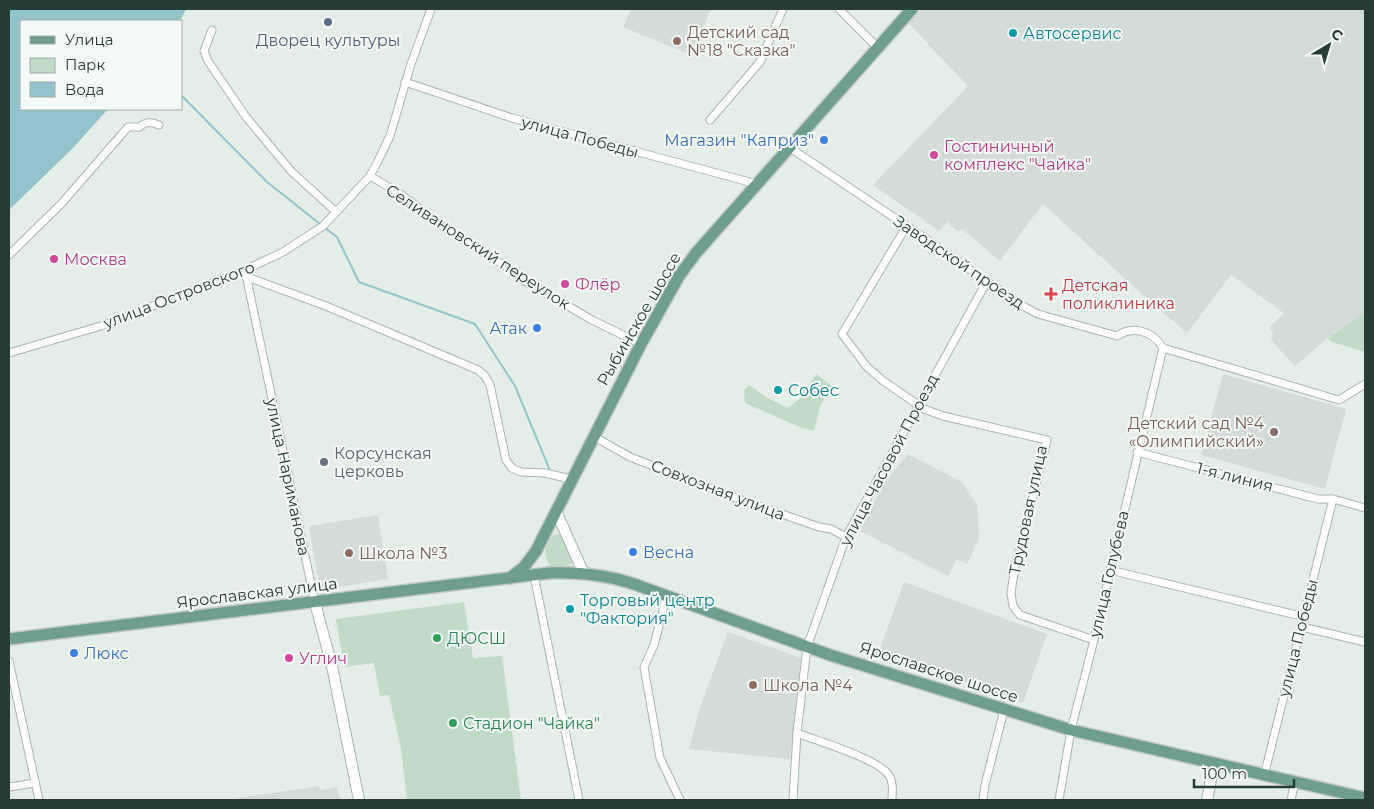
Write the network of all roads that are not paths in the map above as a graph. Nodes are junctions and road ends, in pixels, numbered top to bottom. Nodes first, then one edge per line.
1 (431, 9) edge
2 (783, 9) edge
3 (839, 9) edge
4 (912, 9) edge
5 (212, 30) dead end
6 (877, 47) junction
7 (405, 82) junction
8 (710, 120) dead end
9 (159, 124) dead end
10 (789, 147) junction
11 (370, 176) junction
12 (757, 184) junction
13 (336, 212) junction
14 (906, 227) junction
15 (9, 255) edge
16 (246, 273) junction
17 (986, 281) junction
18 (640, 344) junction
19 (1163, 348) junction
20 (9, 353) edge
21 (1365, 384) edge
22 (918, 406) junction
23 (593, 436) junction
24 (1137, 452) junction
25 (571, 479) junction
26 (1333, 499) junction
27 (1365, 508) edge
28 (556, 511) junction
29 (846, 537) junction
30 (1110, 570) junction
31 (584, 574) junction
32 (534, 575) junction
33 (508, 579) junction
34 (667, 595) junction
35 (314, 602) junction
36 (1305, 617) junction
37 (1302, 627) junction
38 (9, 639) edge
39 (1094, 640) junction
40 (1365, 642) edge
41 (807, 647) junction
42 (9, 661) edge
43 (1004, 710) junction
44 (1071, 730) junction
45 (797, 733) junction
46 (1214, 764) junction
47 (1264, 776) junction
48 (1295, 782) junction
49 (35, 783) junction
50 (9, 787) edge
51 (1345, 797) edge
52 (1365, 798) edge
53 (39, 800) edge
54 (359, 800) edge
55 (579, 800) edge
56 (680, 800) edge
57 (793, 800) edge
58 (892, 800) edge
59 (983, 800) edge
60 (1058, 800) edge
61 (1207, 800) edge
62 (1291, 800) edge

1 - 7 street, улица Островского
2 - 8 street
3 - 6 street
4 - 6 main road, Рыбинское шоссе
5 - 13 street
6 - 10 main road, Рыбинское шоссе
7 - 11 street, улица Островского
7 - 12 street, улица Победы
9 - 15 street
10 - 12 main road, Рыбинское шоссе
10 - 14 street, Заводской проезд
11 - 13 street, улица Островского
11 - 18 street, Селивановский переулок
12 - 18 main road, Рыбинское шоссе
13 - 16 street, улица Островского
14 - 17 street, Заводской проезд
14 - 22 street, Трудовая улица
16 - 20 street, улица Островского
16 - 25 street
16 - 35 street, улица Нариманова
17 - 19 street, Заводской проезд
17 - 22 street, улица Часовой Проезд
18 - 23 main road, Рыбинское шоссе
19 - 21 street, Заводской проезд
19 - 24 street, улица Голубева
22 - 29 street, улица Часовой Проезд
22 - 39 street, Трудовая улица
23 - 25 main road, Рыбинское шоссе
23 - 29 street, Совхозная улица
24 - 26 street, 1-я линия
24 - 30 street, улица Голубева
25 - 28 main road, Рыбинское шоссе
26 - 27 street, 1-я линия
26 - 36 street, улица Победы
28 - 31 main road
28 - 33 main road, Рыбинское шоссе
29 - 41 street, улица Часовой Проезд
30 - 36 street
30 - 39 street, улица Голубева
31 - 32 main road, Ярославское шоссе
31 - 34 main road, Ярославское шоссе
32 - 33 main road, Ярославское шоссе
32 - 55 street
33 - 35 main road, Ярославская улица
34 - 41 main road, Ярославское шоссе
34 - 56 street
35 - 38 main road, Ярославская улица
35 - 54 main road, улица Нариманова
36 - 37 street, улица Победы
37 - 40 street
37 - 47 street, улица Победы
39 - 44 street, улица Голубева
41 - 43 main road, Ярославское шоссе
41 - 45 street, улица Часовой Проезд
42 - 49 street
43 - 44 main road, Ярославское шоссе
43 - 59 street
44 - 46 main road, Ярославское шоссе
44 - 60 street, улица Голубева
45 - 57 street, улица Часовой Проезд
45 - 58 street
46 - 47 main road, Ярославское шоссе
46 - 61 main road
47 - 48 main road, Ярославское шоссе
48 - 51 main road, Ярославское шоссе
48 - 62 street
49 - 50 street
49 - 53 street
51 - 52 main road, Ярославское шоссе

